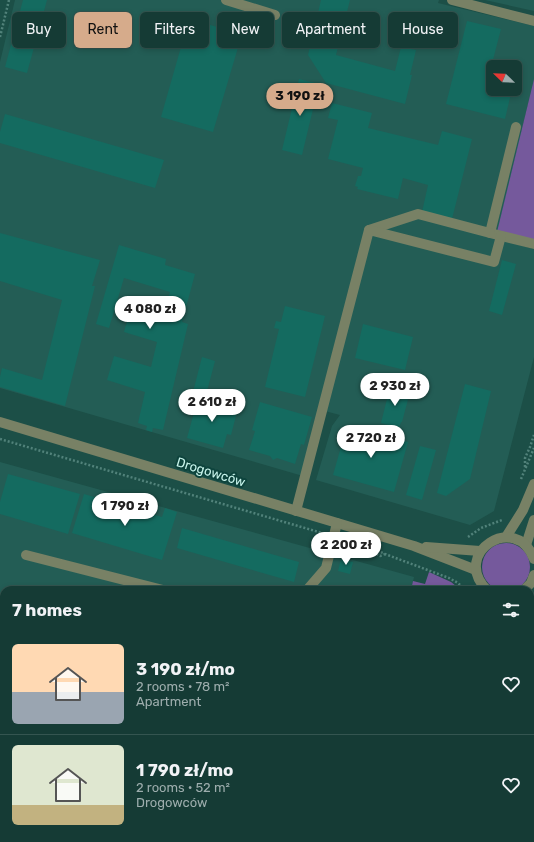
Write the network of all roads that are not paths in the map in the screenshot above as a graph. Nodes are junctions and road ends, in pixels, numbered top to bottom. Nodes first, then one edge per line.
1 (226, 0) edge
2 (452, 0) edge
3 (275, 15) dead end
4 (534, 21) edge
5 (516, 127) dead end
6 (369, 230) junction
7 (490, 233) junction
8 (501, 236) junction
9 (534, 244) edge
10 (0, 422) edge
11 (534, 484) edge
12 (296, 510) junction
13 (534, 520) edge
14 (337, 523) junction
15 (506, 537) junction
16 (414, 546) junction
17 (526, 546) junction
18 (480, 551) junction
19 (26, 556) dead end
20 (534, 559) edge
21 (476, 570) junction
22 (147, 586) edge
23 (310, 586) edge
24 (483, 586) edge

1 - 3 street
2 - 4 street
5 - 7 street
6 - 7 street
6 - 8 street
6 - 12 street
7 - 8 street
8 - 9 street
10 - 12 street, Drogowców
11 - 15 street
12 - 14 street, Drogowców
13 - 17 street
14 - 16 street, Drogowców
14 - 23 street
15 - 17 street
15 - 18 street
16 - 18 street, Drogowców
16 - 21 street, Drogowców
17 - 20 street
18 - 21 street
19 - 22 street
21 - 24 street

